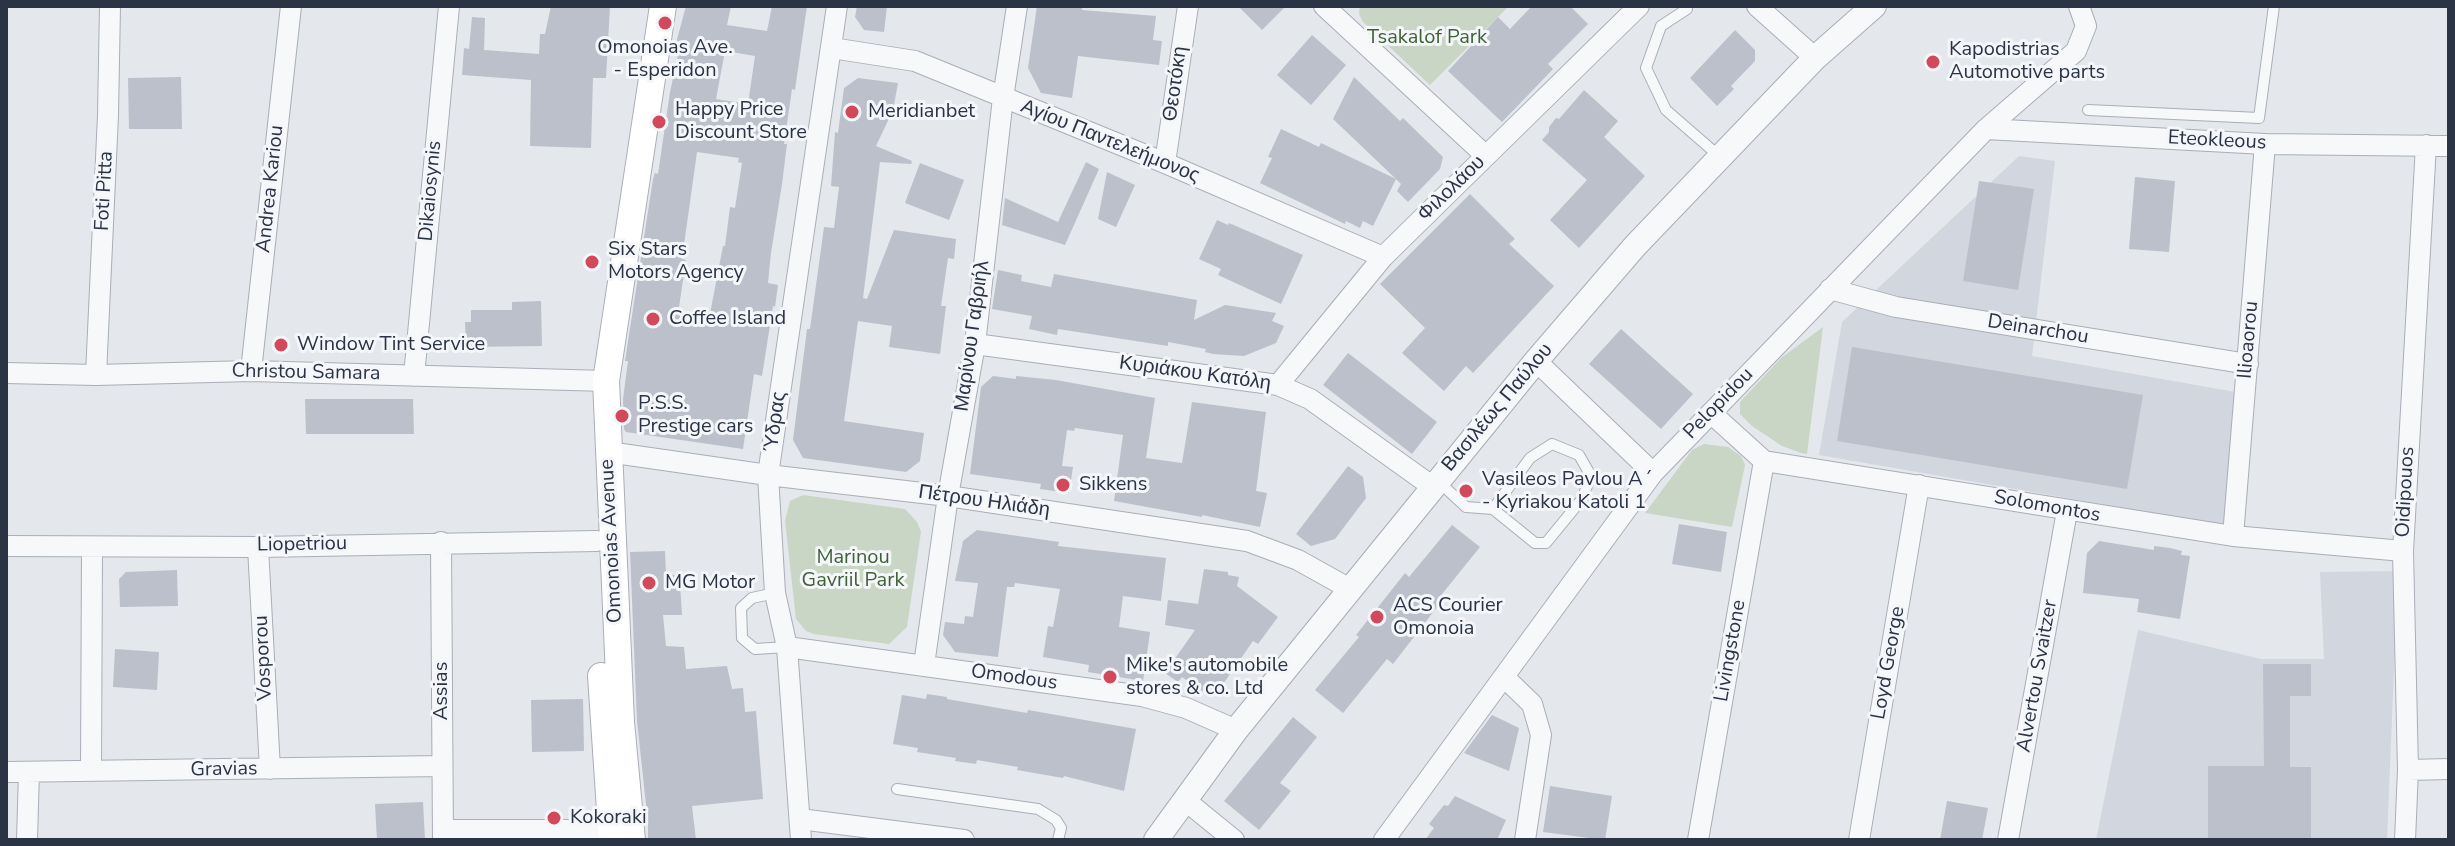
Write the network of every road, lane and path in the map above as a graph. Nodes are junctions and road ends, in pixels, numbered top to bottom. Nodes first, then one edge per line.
1 (110, 6) edge
2 (291, 6) edge
3 (449, 6) edge
4 (645, 6) edge
5 (663, 6) edge
6 (837, 6) edge
7 (1017, 6) edge
8 (1188, 6) edge
9 (1639, 6) edge
10 (1757, 6) edge
11 (1874, 6) edge
12 (2079, 6) edge
13 (2274, 6) edge
14 (1332, 9) edge
15 (1687, 9) dead end
16 (832, 48) junction
17 (1815, 58) junction
18 (1003, 98) junction
19 (2088, 110) dead end
20 (1986, 129) junction
21 (2265, 144) junction
22 (2426, 145) junction
23 (2449, 146) edge
24 (1486, 156) junction
25 (1720, 158) junction
26 (1165, 163) junction
27 (1383, 257) junction
28 (1830, 289) junction
29 (975, 344) junction
30 (1536, 361) junction
31 (2248, 364) junction
32 (251, 371) junction
33 (6, 373) edge
34 (96, 375) junction
35 (414, 376) junction
36 (597, 381) junction
37 (1278, 385) junction
38 (1711, 413) junction
39 (608, 452) junction
40 (1764, 461) junction
41 (1653, 473) junction
42 (768, 475) junction
43 (1435, 484) junction
44 (1919, 485) junction
45 (948, 496) junction
46 (1493, 509) junction
47 (2067, 511) junction
48 (2233, 536) junction
49 (597, 541) junction
50 (441, 542) junction
51 (6, 546) edge
52 (258, 547) junction
53 (92, 548) junction
54 (2403, 551) junction
55 (1350, 589) junction
56 (775, 593) junction
57 (787, 647) junction
58 (924, 665) junction
59 (1504, 677) junction
60 (1236, 730) junction
61 (442, 766) junction
62 (270, 769) junction
63 (2449, 769) edge
64 (2408, 770) junction
65 (91, 771) junction
66 (6, 772) edge
67 (29, 772) junction
68 (897, 789) dead end
69 (1186, 801) junction
70 (800, 830) edge
71 (443, 835) edge
72 (618, 837) edge
73 (27, 840) edge
74 (964, 840) edge
75 (1058, 840) edge
76 (1156, 840) edge
77 (1234, 840) edge
78 (1384, 840) edge
79 (1525, 840) edge
80 (1698, 840) edge
81 (1859, 840) edge
82 (2008, 840) edge
83 (2405, 840) edge

1 - 34 street, Foti Pitta
2 - 32 street, Andrea Kariou
3 - 35 street, Dikaiosynis
4 - 36 main road, Omonoias Avenue
5 - 36 main road, Omonoias Avenue
6 - 16 street, Ύδρας
7 - 18 street, Μαρίνου Γαβριήλ
8 - 26 street, Θεοτόκη
9 - 24 street, Φιλολάου
10 - 17 street
11 - 17 street, Βασιλέως Παύλου
12 - 20 street, Pelopidou
13 - 19 lane
14 - 24 street
15 - 25 lane
16 - 18 street, Αγίου Παντελεήμονος
16 - 42 street, Ύδρας
17 - 25 street, Βασιλέως Παύλου
18 - 26 street, Αγίου Παντελεήμονος
18 - 29 street, Μαρίνου Γαβριήλ
20 - 21 street, Eteokleous
20 - 28 street, Pelopidou
21 - 22 street, Eteokleous
21 - 31 street, Ilioaorou
22 - 23 street, Eteokleous
22 - 54 street, Oidipouos
24 - 27 street, Φιλολάου
25 - 30 street, Βασιλέως Παύλου
26 - 27 street, Αγίου Παντελεήμονος
27 - 37 street, Φιλολάου
28 - 31 street, Deinarchou
28 - 38 street, Pelopidou
29 - 37 street, Κυριάκου Κατόλη
29 - 45 street, Μαρίνου Γαβριήλ
30 - 41 street
30 - 43 street, Βασιλέως Παύλου
31 - 48 street, Ilioaorou
32 - 34 street, Christou Samara
32 - 35 street, Christou Samara
33 - 34 street, Christou Samara
35 - 36 street, Christou Samara
36 - 39 main road, Omonoias Avenue
36 - 49 main road, Omonoias Avenue
37 - 43 street, Κυριάκου Κατόλη
38 - 40 street
38 - 41 street, Pelopidou
39 - 42 street, Πέτρου Ηλιάδη
39 - 72 main road, Omonoias Avenue
40 - 44 street, Solomontos
40 - 80 street, Livingstone
41 - 59 street, Pelopidou
42 - 45 street, Πέτρου Ηλιάδη
42 - 56 street, Ύδρας
43 - 46 lane
43 - 55 street, Βασιλέως Παύλου
44 - 47 street, Solomontos
44 - 81 street, Loyd George
45 - 55 street, Πέτρου Ηλιάδη
45 - 58 street, Μαρίνου Γαβριήλ
46 - 46 lane
47 - 48 street, Solomontos
47 - 82 street, Alvertou Svaitzer
48 - 54 street, Solomontos
49 - 50 street, Liopetriou
49 - 72 main road, Omonoias Avenue
50 - 52 street, Liopetriou
50 - 61 street, Assias
51 - 53 street, Liopetriou
52 - 53 street, Liopetriou
52 - 62 street, Vosporou
53 - 65 street
54 - 64 street, Oidipouos
55 - 60 street, Βασιλέως Παύλου
56 - 57 street, Ύδρας
56 - 57 lane
57 - 58 street, Omodous
57 - 70 street, Ύδρας
58 - 60 street, Omodous
59 - 78 street, Pelopidou
59 - 79 street
60 - 69 street, Βασιλέως Παύλου
61 - 62 street, Gravias
61 - 71 street, Assias
62 - 65 street, Gravias
63 - 64 street
64 - 83 street, Oidipouos
65 - 67 street, Gravias
66 - 67 street, Gravias
67 - 73 street
68 - 75 lane
69 - 76 street, Βασιλέως Παύλου
69 - 77 street
70 - 74 street
71 - 72 street

